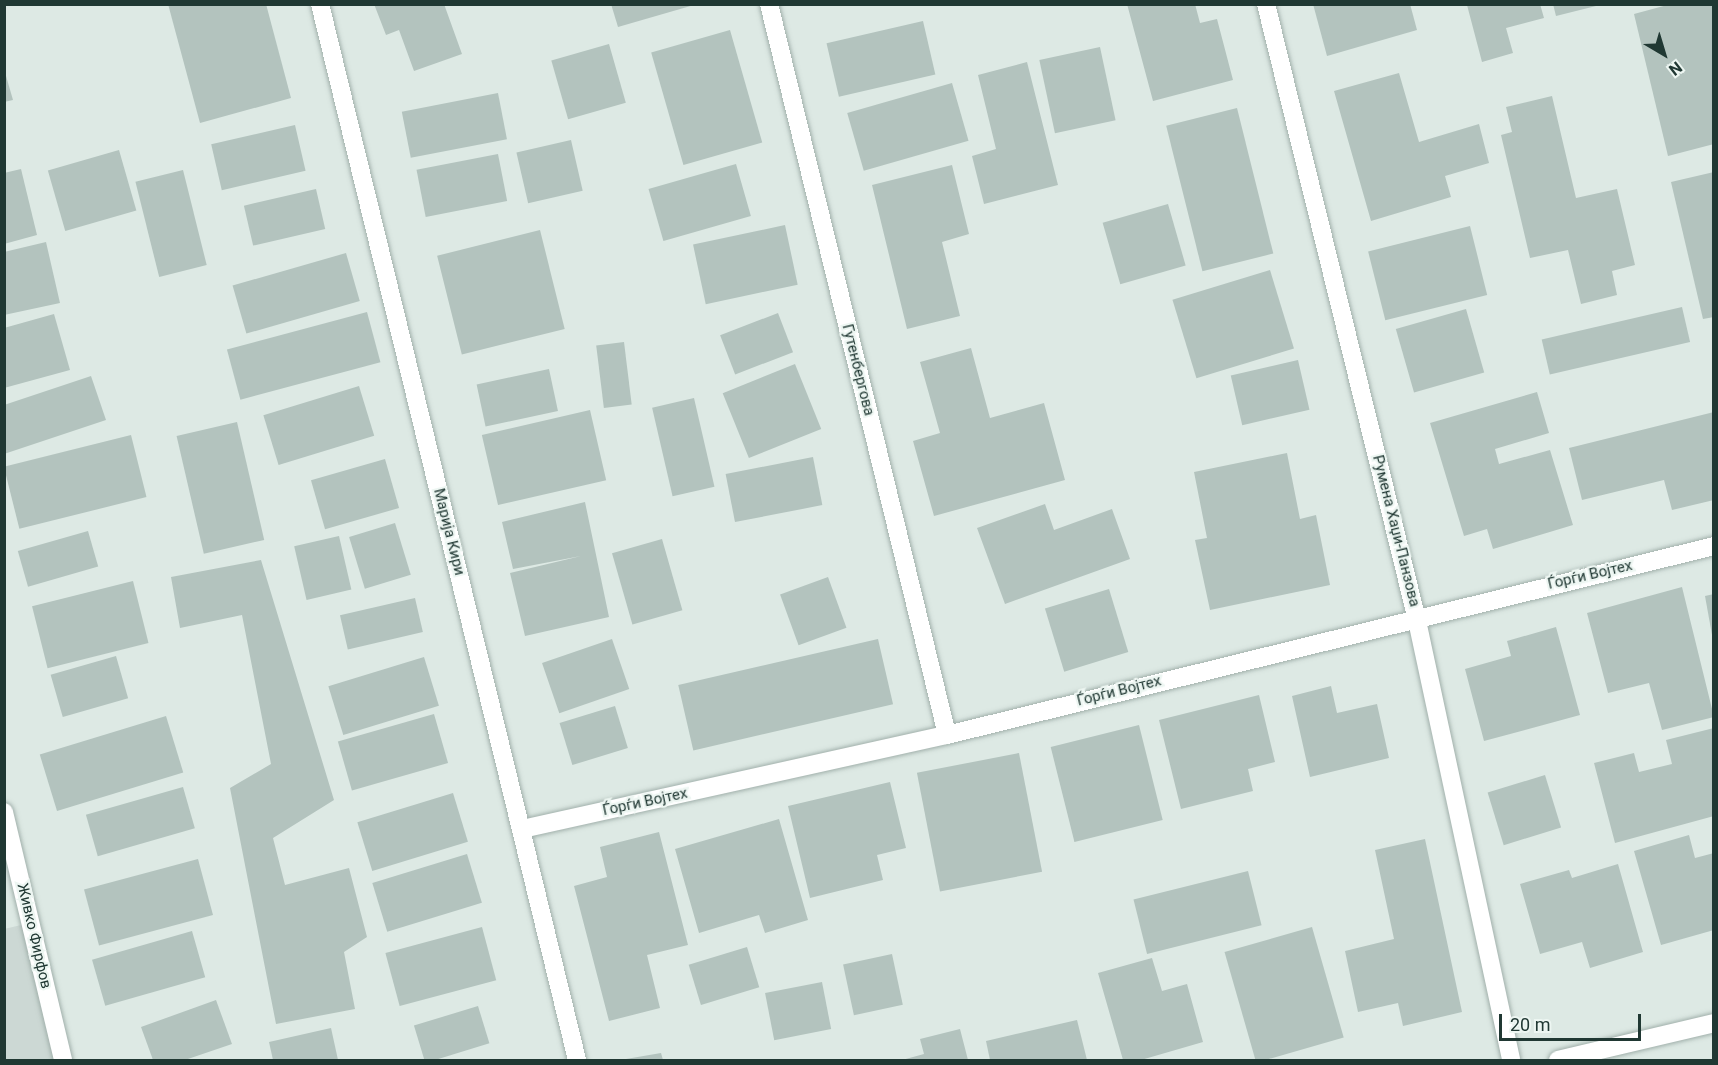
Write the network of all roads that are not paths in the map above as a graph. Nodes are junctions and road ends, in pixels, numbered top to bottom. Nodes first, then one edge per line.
1 (320, 4) edge
2 (768, 4) edge
3 (1266, 4) edge
4 (1713, 546) edge
5 (1416, 615) junction
6 (947, 735) junction
7 (4, 812) edge
8 (522, 829) junction
9 (1713, 1023) edge
10 (63, 1060) edge
11 (577, 1060) edge
12 (1511, 1060) edge
13 (1558, 1060) edge

1 - 8 street, Марија Кири
2 - 6 street, Гутенбергова
3 - 5 street, Румена Хаџи-Панзова
4 - 5 street, Ѓорѓи Војтех
5 - 6 street, Ѓорѓи Војтех
5 - 12 street, Румена Хаџи-Панзова
6 - 8 street, Ѓорѓи Војтех
7 - 10 street, Живко Фирфов
8 - 11 street, Марија Кири
9 - 13 street

